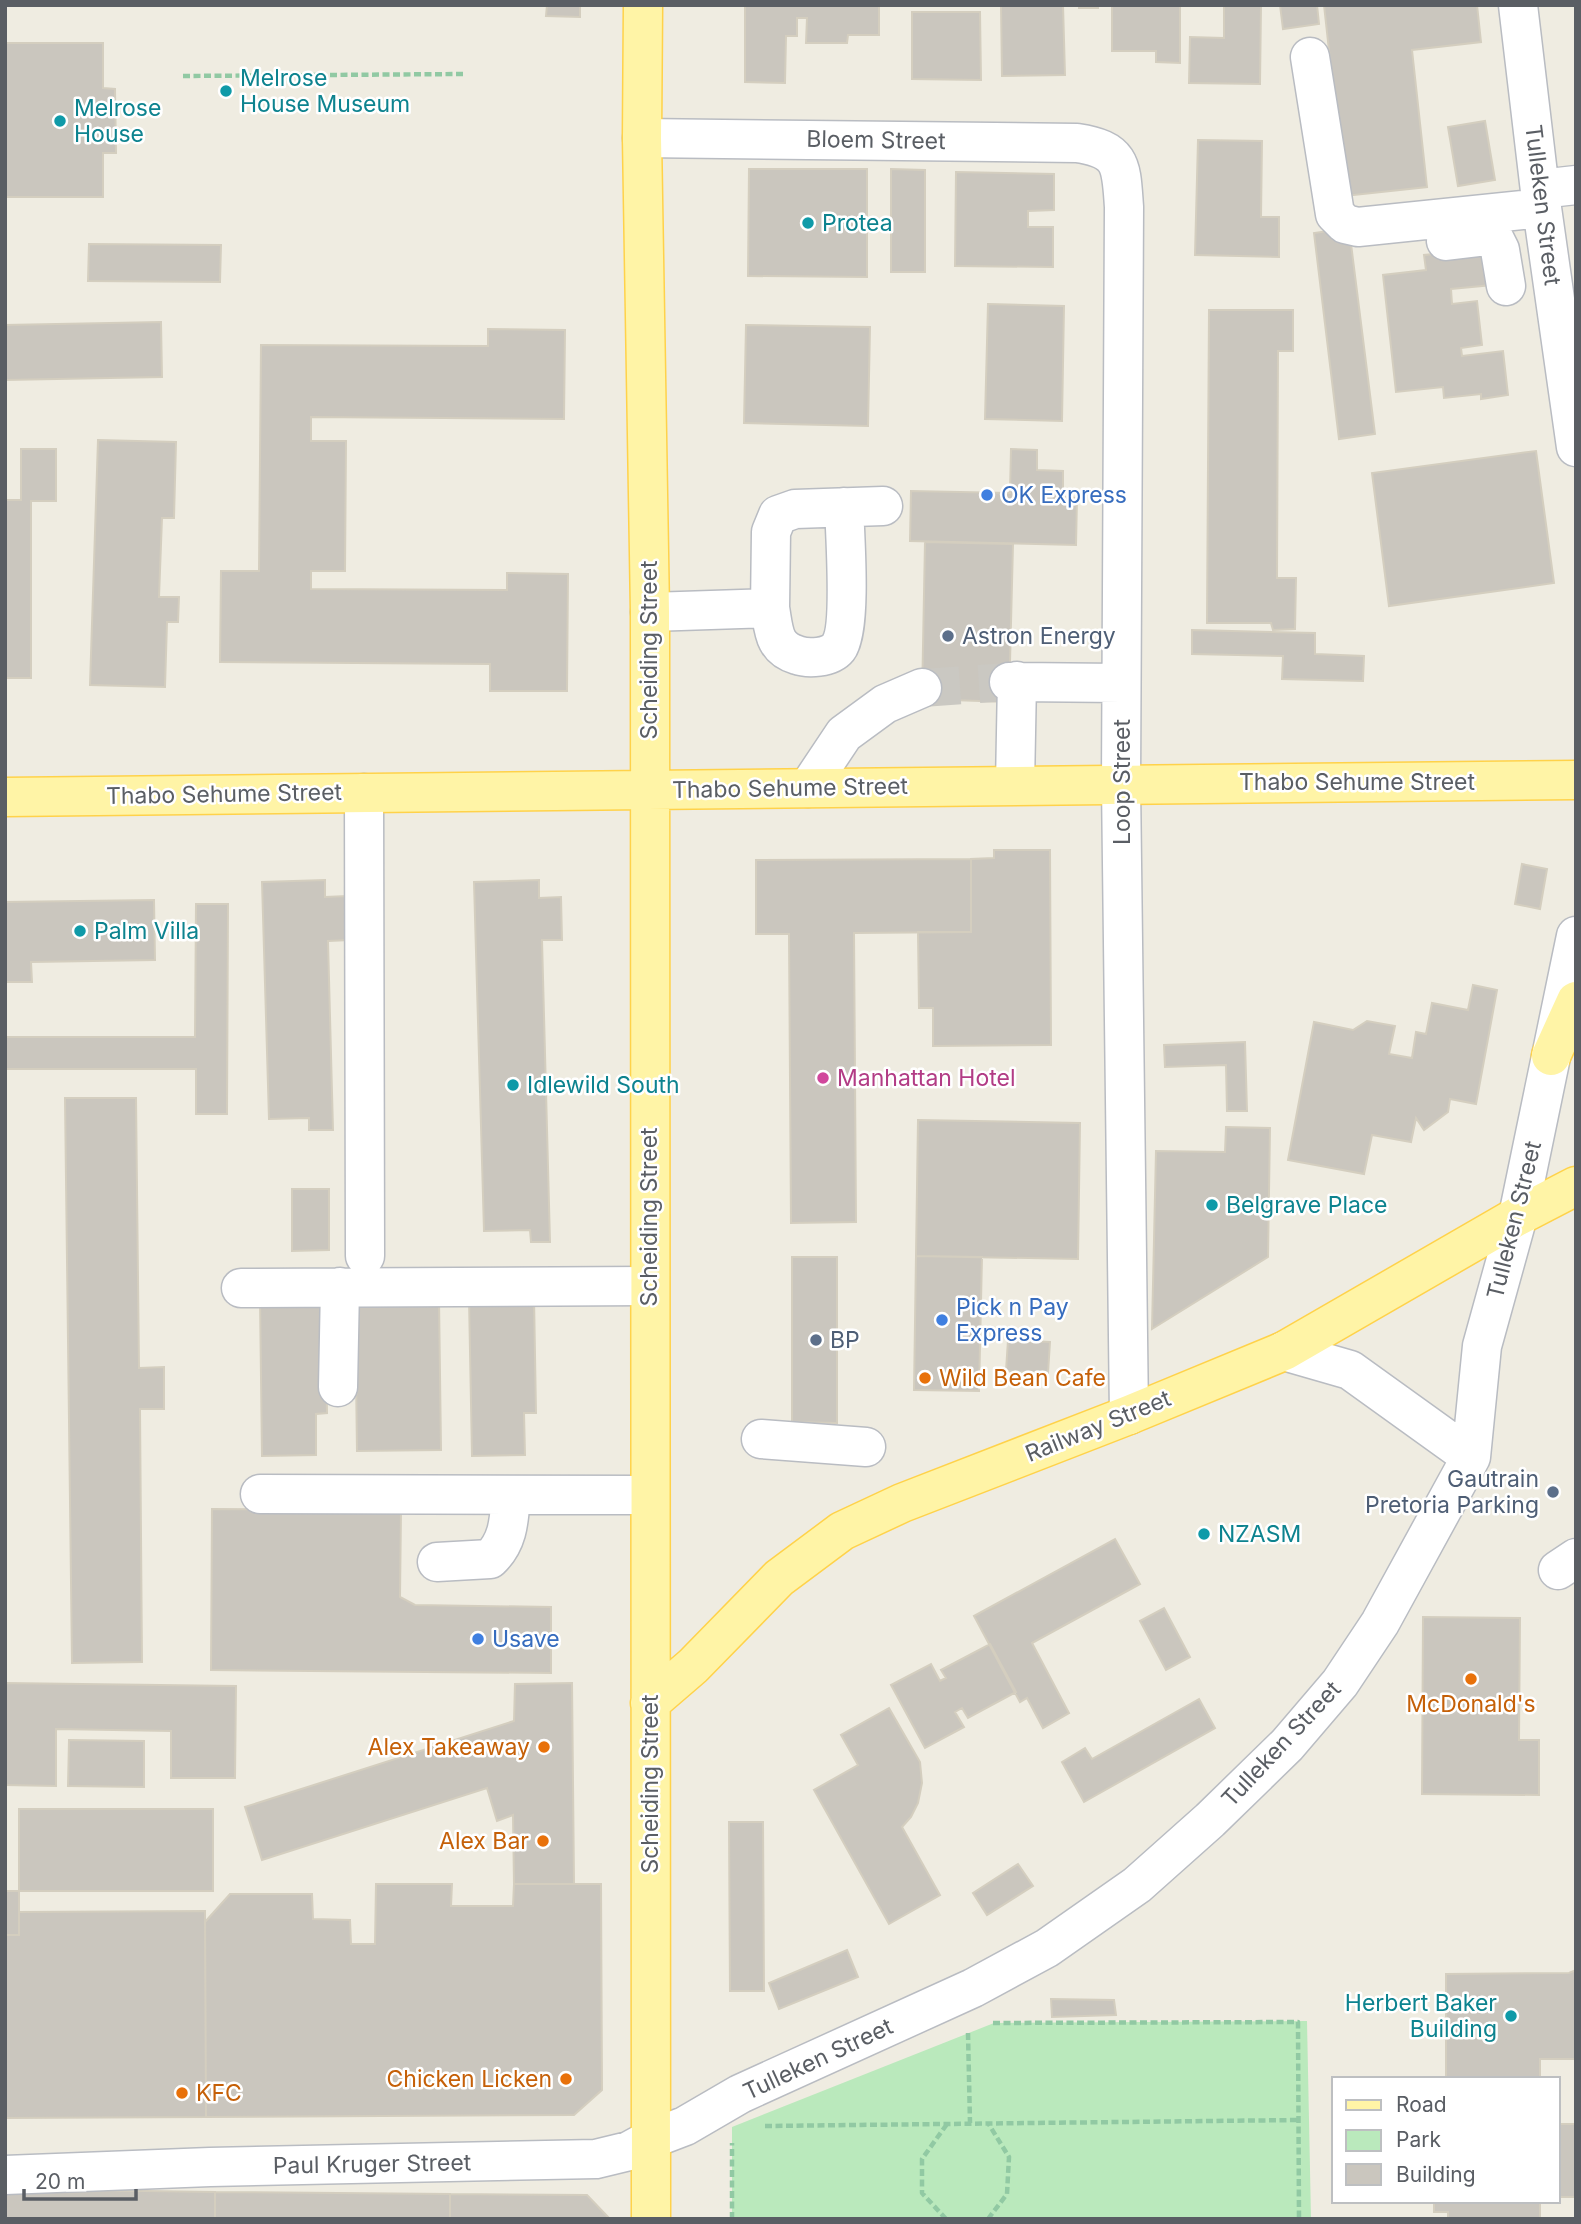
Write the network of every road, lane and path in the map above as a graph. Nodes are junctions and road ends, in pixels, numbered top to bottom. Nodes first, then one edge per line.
1 (643, 5) edge
2 (1518, 5) edge
3 (1310, 57) dead end
4 (463, 74) dead end
5 (183, 76) dead end
6 (642, 138) junction
7 (1109, 152) joint
8 (1551, 206) edge
9 (1364, 250) dead end
10 (1576, 447) edge
11 (883, 506) dead end
12 (845, 507) junction
13 (770, 608) junction
14 (650, 612) junction
15 (1121, 683) junction
16 (922, 688) tunnel mouth
17 (1576, 780) edge
18 (1121, 784) junction
19 (1015, 785) junction
20 (807, 788) junction
21 (648, 790) junction
22 (364, 793) junction
23 (5, 797) edge
24 (1576, 936) edge
25 (1576, 1001) edge
26 (1551, 1056) junction
27 (1576, 1186) edge
28 (1518, 1216) junction
29 (365, 1256) dead end
30 (649, 1286) junction
31 (241, 1287) dead end
32 (340, 1287) junction
33 (1284, 1351) junction
34 (338, 1387) dead end
35 (1129, 1415) junction
36 (761, 1439) dead end
37 (866, 1447) dead end
38 (1471, 1457) junction
39 (260, 1494) dead end
40 (511, 1495) junction
41 (649, 1495) junction
42 (438, 1562) dead end
43 (650, 1703) junction
44 (986, 2026) dead end
45 (977, 2030) dead end
46 (968, 2033) junction
47 (956, 2038) dead end
48 (1300, 2120) junction
49 (971, 2123) junction
50 (988, 2123) junction
51 (947, 2124) junction
52 (759, 2126) dead end
53 (651, 2138) junction
54 (732, 2140) dead end
55 (5, 2175) edge
56 (651, 2219) edge
57 (732, 2219) edge
58 (946, 2219) edge
59 (988, 2219) edge
60 (1300, 2219) edge

1 - 6 main road, Scheiding Street
2 - 8 street, Tulleken Street
3 - 8 street
4 - 5 path
6 - 7 street, Bloem Street
6 - 14 main road, Scheiding Street
7 - 15 street, Loop Street
8 - 9 street
8 - 10 street, Tulleken Street
11 - 12 street
12 - 13 street
12 - 13 street
13 - 14 street
14 - 21 main road, Scheiding Street
15 - 18 street, Loop Street
15 - 19 street
16 - 20 street
17 - 18 main road, Thabo Sehume Street
18 - 19 main road, Thabo Sehume Street
18 - 35 street, Loop Street
19 - 20 main road, Thabo Sehume Street
20 - 21 main road, Thabo Sehume Street
21 - 22 main road, Thabo Sehume Street
21 - 30 main road, Scheiding Street
22 - 23 main road, Thabo Sehume Street
22 - 29 street
24 - 26 street, Tulleken Street
25 - 26 main road
26 - 28 street, Tulleken Street
27 - 28 main road, Railway Street
28 - 33 main road, Railway Street
28 - 38 street, Tulleken Street
30 - 32 street
30 - 41 main road, Scheiding Street
31 - 32 street
32 - 34 street
33 - 35 main road, Railway Street
33 - 38 street
35 - 43 main road, Railway Street
36 - 37 street
38 - 53 street, Tulleken Street
39 - 40 street
40 - 41 street
40 - 42 street
41 - 43 main road, Scheiding Street
43 - 53 main road, Scheiding Street
44 - 48 path
45 - 46 path
46 - 47 path
46 - 49 path
48 - 50 path
48 - 60 path
49 - 50 path
49 - 51 path
50 - 59 path
51 - 52 path
51 - 58 path
53 - 55 street, Paul Kruger Street
53 - 56 main road, Scheiding Street
54 - 57 path

